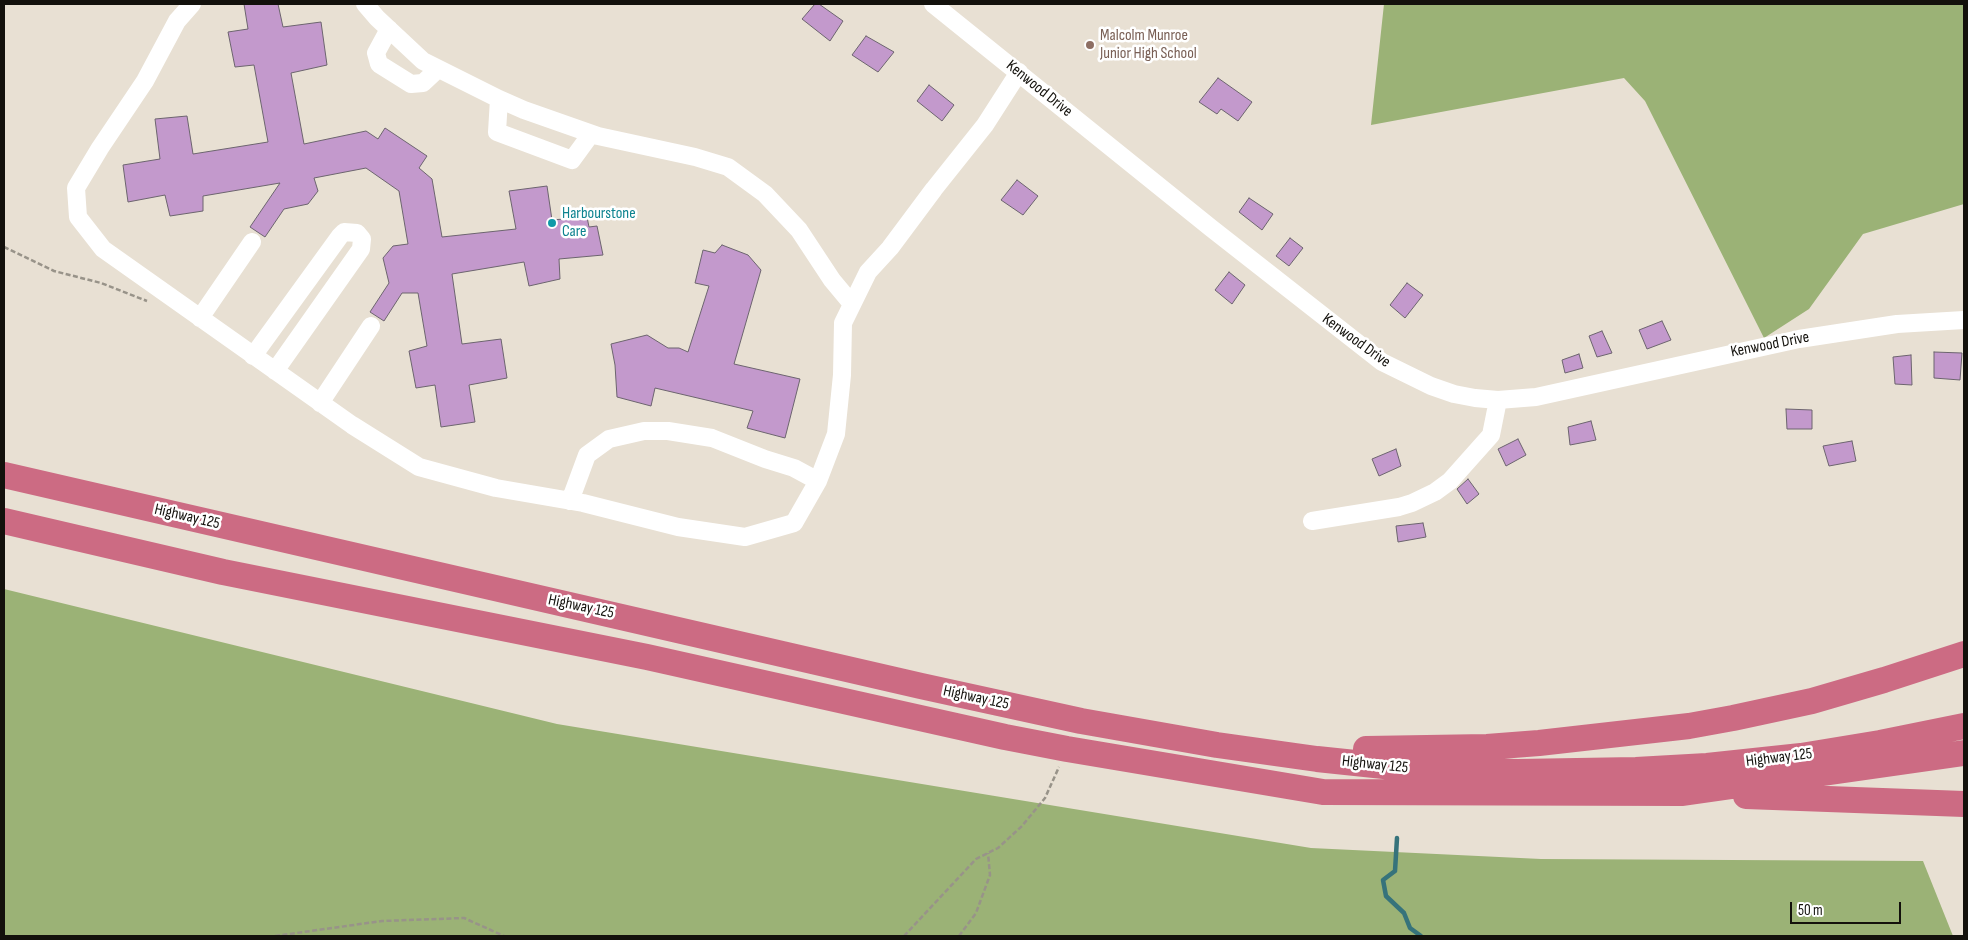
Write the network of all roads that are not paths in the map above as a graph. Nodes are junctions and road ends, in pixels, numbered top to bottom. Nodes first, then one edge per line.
1 (192, 4) edge
2 (365, 4) edge
3 (933, 4) edge
4 (389, 29) junction
5 (438, 68) junction
6 (1019, 72) junction
7 (499, 99) junction
8 (591, 134) junction
9 (252, 242) dead end
10 (852, 304) junction
11 (200, 318) junction
12 (1964, 320) edge
13 (371, 326) dead end
14 (253, 356) junction
15 (274, 371) junction
16 (1498, 400) junction
17 (320, 403) junction
18 (4, 475) edge
19 (818, 481) junction
20 (570, 501) junction
21 (4, 521) edge
22 (1312, 521) dead end
23 (1964, 654) edge
24 (1964, 726) edge
25 (1149, 734) junction
26 (1964, 753) edge
27 (1682, 793) junction
28 (1964, 804) edge

1 - 11 street
2 - 4 street
3 - 6 street, Kenwood Drive
4 - 5 street
4 - 5 street
5 - 7 street
6 - 10 street
6 - 16 street, Kenwood Drive
7 - 8 street
7 - 8 street
8 - 10 street
9 - 11 street
10 - 19 street
11 - 14 street
12 - 16 street, Kenwood Drive
13 - 17 street
14 - 15 street
14 - 15 street
15 - 17 street
16 - 22 street
17 - 20 street
18 - 25 highway, Highway 125
19 - 20 street
19 - 20 street
21 - 27 highway, Highway 125
23 - 25 highway
24 - 25 highway, Highway 125
26 - 27 highway, Highway 125
27 - 28 highway

